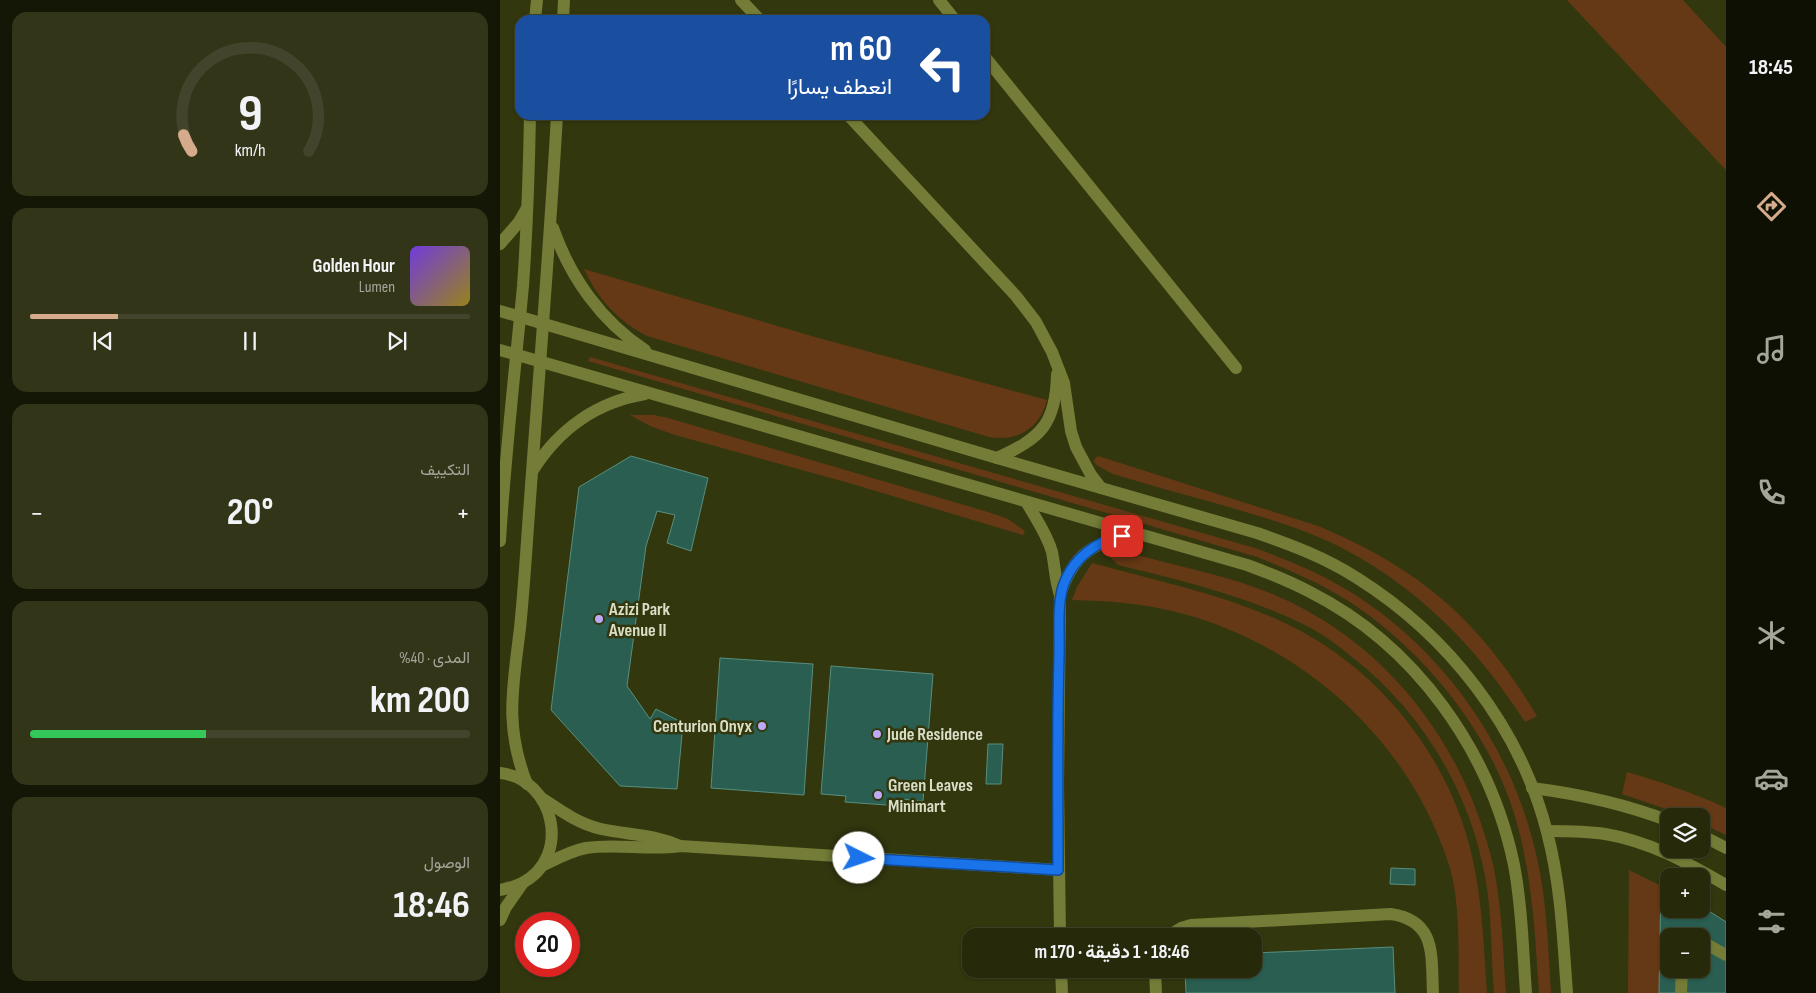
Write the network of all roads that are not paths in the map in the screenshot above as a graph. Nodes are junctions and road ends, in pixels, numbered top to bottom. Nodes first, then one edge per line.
1 (537, 0) edge
2 (564, 0) edge
3 (741, 0) edge
4 (939, 0) edge
5 (536, 15) edge
6 (562, 15) edge
7 (755, 15) edge
8 (951, 15) edge
9 (990, 63) edge
10 (530, 120) edge
11 (557, 120) edge
12 (853, 120) edge
13 (528, 206) junction
14 (551, 222) junction
15 (500, 244) edge
16 (500, 311) edge
17 (520, 317) junction
18 (543, 324) junction
19 (500, 350) edge
20 (516, 354) junction
21 (655, 357) junction
22 (541, 362) junction
23 (1236, 368) dead end
24 (1057, 369) junction
25 (649, 393) junction
26 (500, 432) edge
27 (507, 448) junction
28 (997, 458) junction
29 (532, 472) junction
30 (1101, 488) junction
31 (1027, 502) junction
32 (1133, 533) junction
33 (500, 541) edge
34 (1060, 595) junction
35 (500, 774) edge
36 (527, 784) junction
37 (1532, 788) junction
38 (543, 799) junction
39 (1660, 818) edge
40 (1547, 830) junction
41 (1710, 840) edge
42 (680, 846) junction
43 (1726, 848) edge
44 (542, 866) junction
45 (1058, 870) junction
46 (522, 883) junction
47 (1726, 885) edge
48 (500, 890) edge
49 (500, 920) edge
50 (1060, 928) edge
51 (1181, 928) edge
52 (1710, 946) edge
53 (1726, 955) edge
54 (1061, 978) edge
55 (1155, 978) edge
56 (1682, 978) edge
57 (1062, 993) edge
58 (1156, 993) edge
59 (1433, 993) edge
60 (1526, 993) edge
61 (1567, 993) edge
62 (1681, 993) edge

1 - 5 street
2 - 6 street
3 - 7 street
4 - 8 street
9 - 23 street
10 - 13 street
11 - 14 street
12 - 24 street
13 - 15 street
13 - 17 street
14 - 18 street
14 - 21 street
16 - 17 street
17 - 18 street
17 - 20 street
18 - 21 street
18 - 22 street
19 - 20 street
20 - 22 street
20 - 27 street
21 - 28 street
22 - 25 street
22 - 29 street
24 - 28 street
24 - 30 street
25 - 29 street
25 - 31 street
26 - 27 street
27 - 33 street
28 - 30 street
29 - 36 street
30 - 37 street
31 - 32 street
31 - 34 street
32 - 34 street
32 - 60 street
34 - 45 street
35 - 36 street
36 - 38 street
37 - 39 street
37 - 40 street
38 - 42 street
38 - 44 street
40 - 47 street
40 - 61 street
41 - 43 street
42 - 44 street
42 - 45 street
44 - 46 street
45 - 50 street
46 - 48 street
46 - 49 street
51 - 59 street
52 - 53 street
54 - 57 street
55 - 58 street
56 - 62 street

